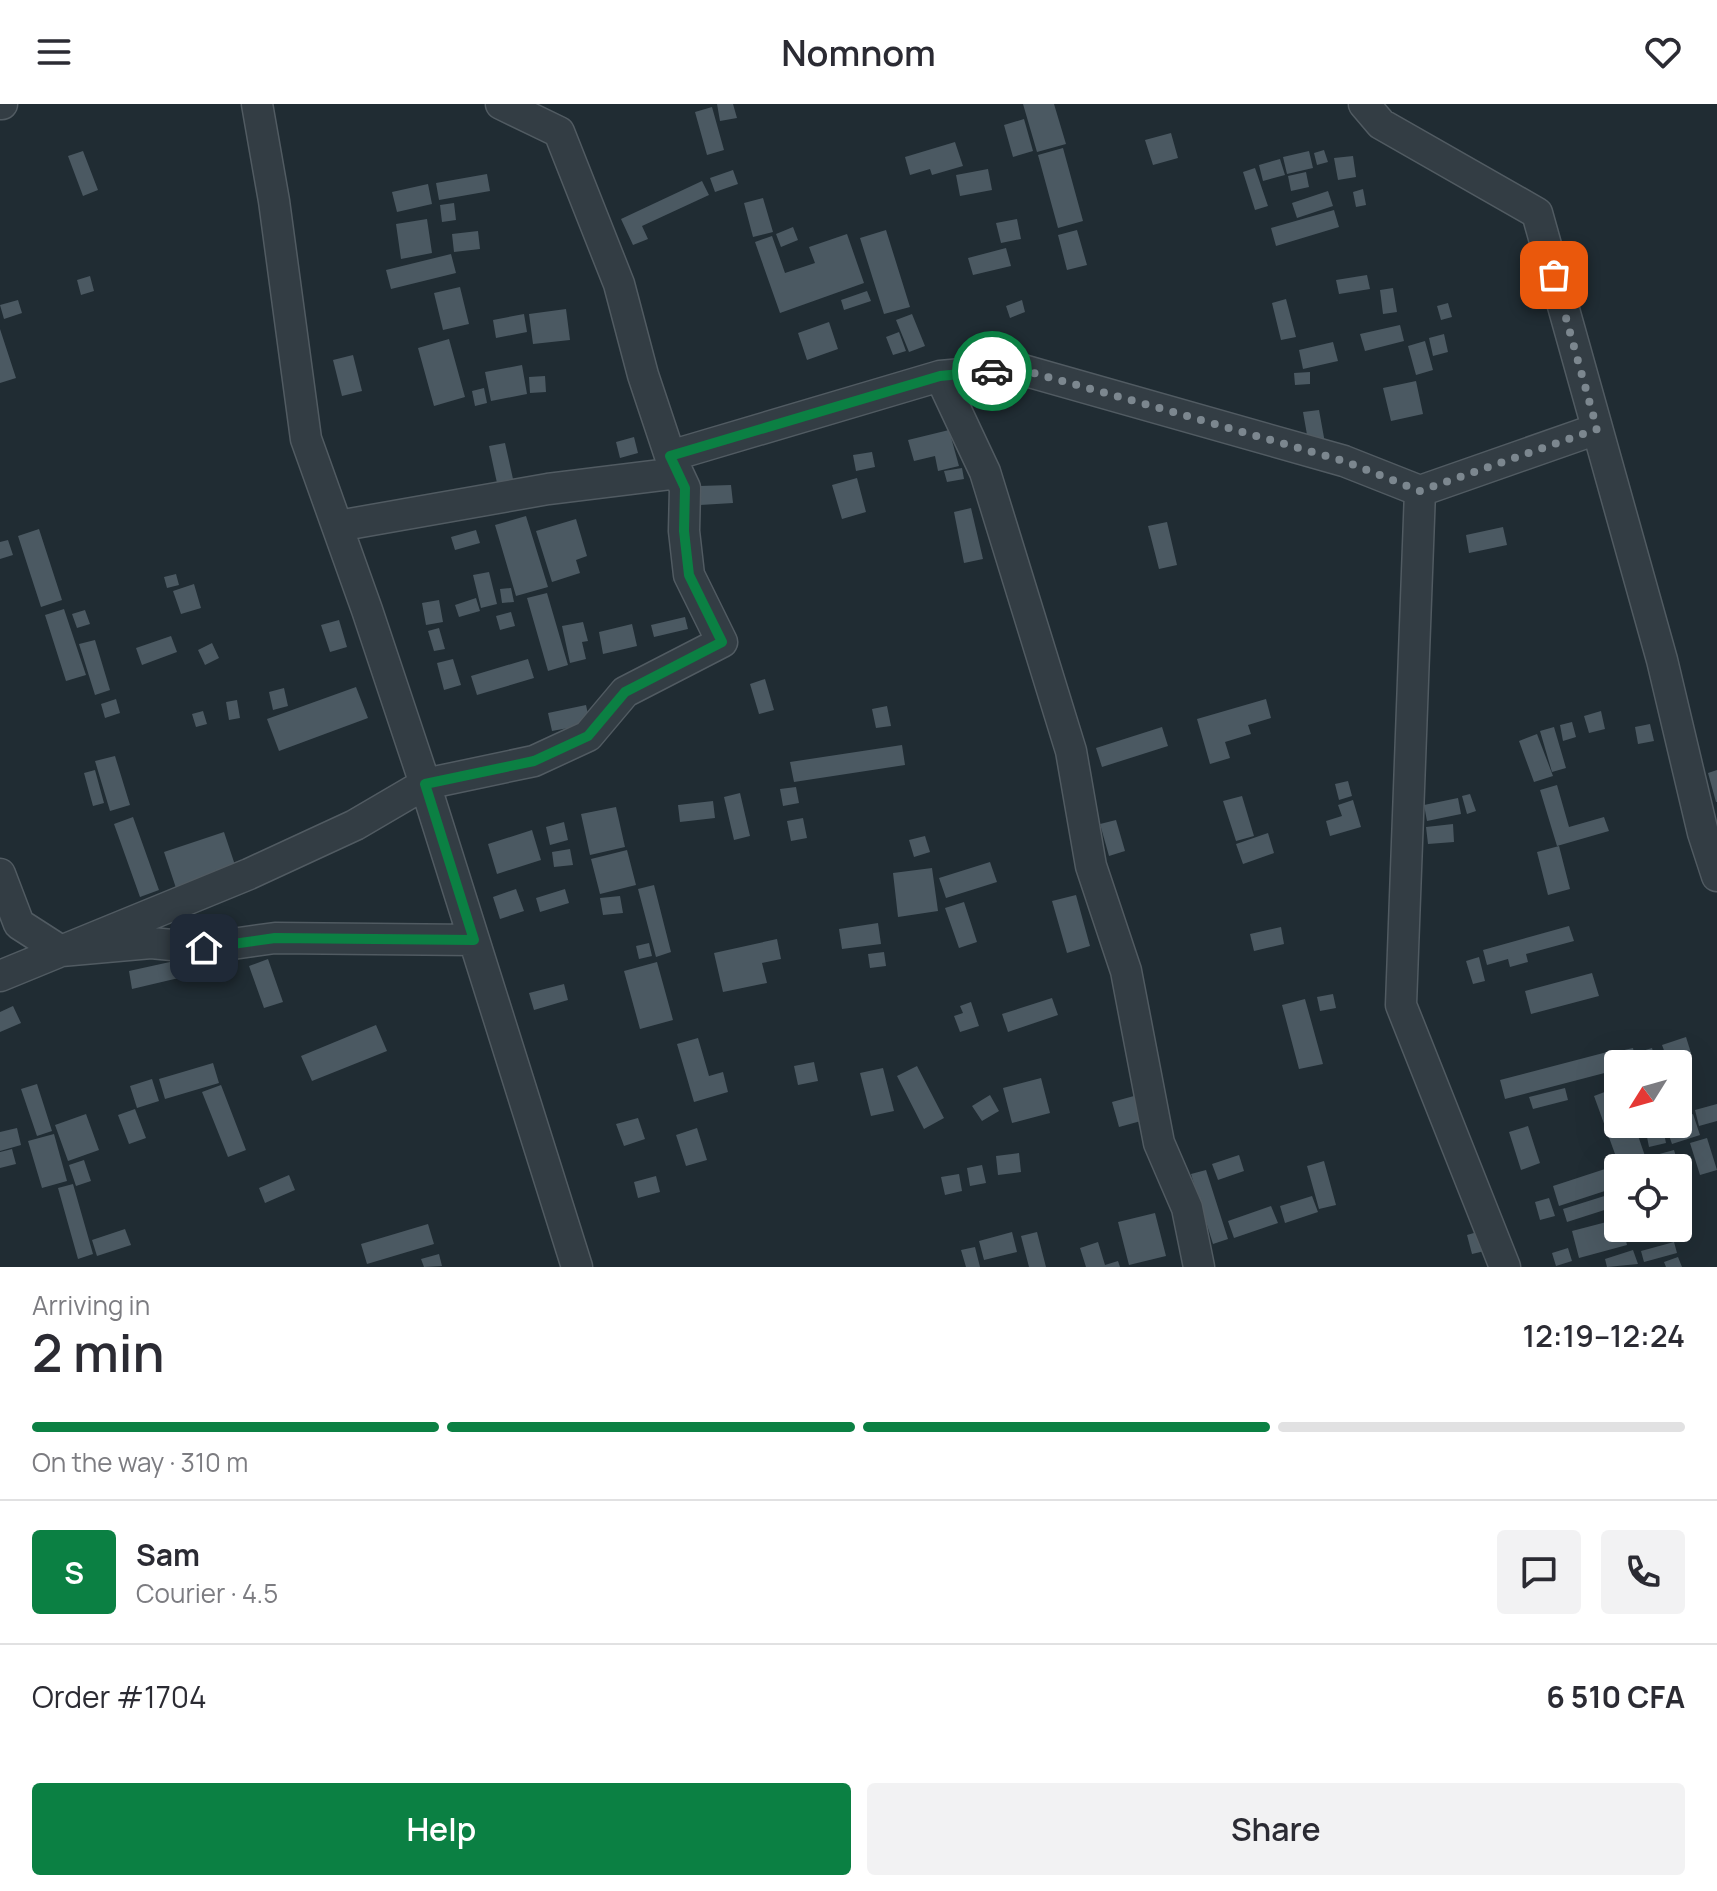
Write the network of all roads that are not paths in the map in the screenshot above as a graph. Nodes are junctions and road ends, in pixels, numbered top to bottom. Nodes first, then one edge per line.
1 (257, 104) edge
2 (501, 104) edge
3 (1364, 104) edge
4 (940, 376) junction
5 (1597, 429) junction
6 (674, 464) junction
7 (1420, 491) junction
8 (338, 526) junction
9 (425, 784) junction
10 (0, 874) edge
11 (1717, 876) edge
12 (474, 940) junction
13 (61, 951) junction
14 (0, 976) edge
15 (577, 1267) edge
16 (1199, 1267) edge
17 (1505, 1267) edge

1 - 8 street
2 - 6 street
3 - 5 street
4 - 6 street
4 - 7 street
4 - 16 street
5 - 7 street
5 - 11 street
6 - 8 street
6 - 9 street
7 - 17 street
8 - 9 street
9 - 12 street
9 - 13 street
10 - 13 street
12 - 13 street
12 - 15 street
13 - 14 street

